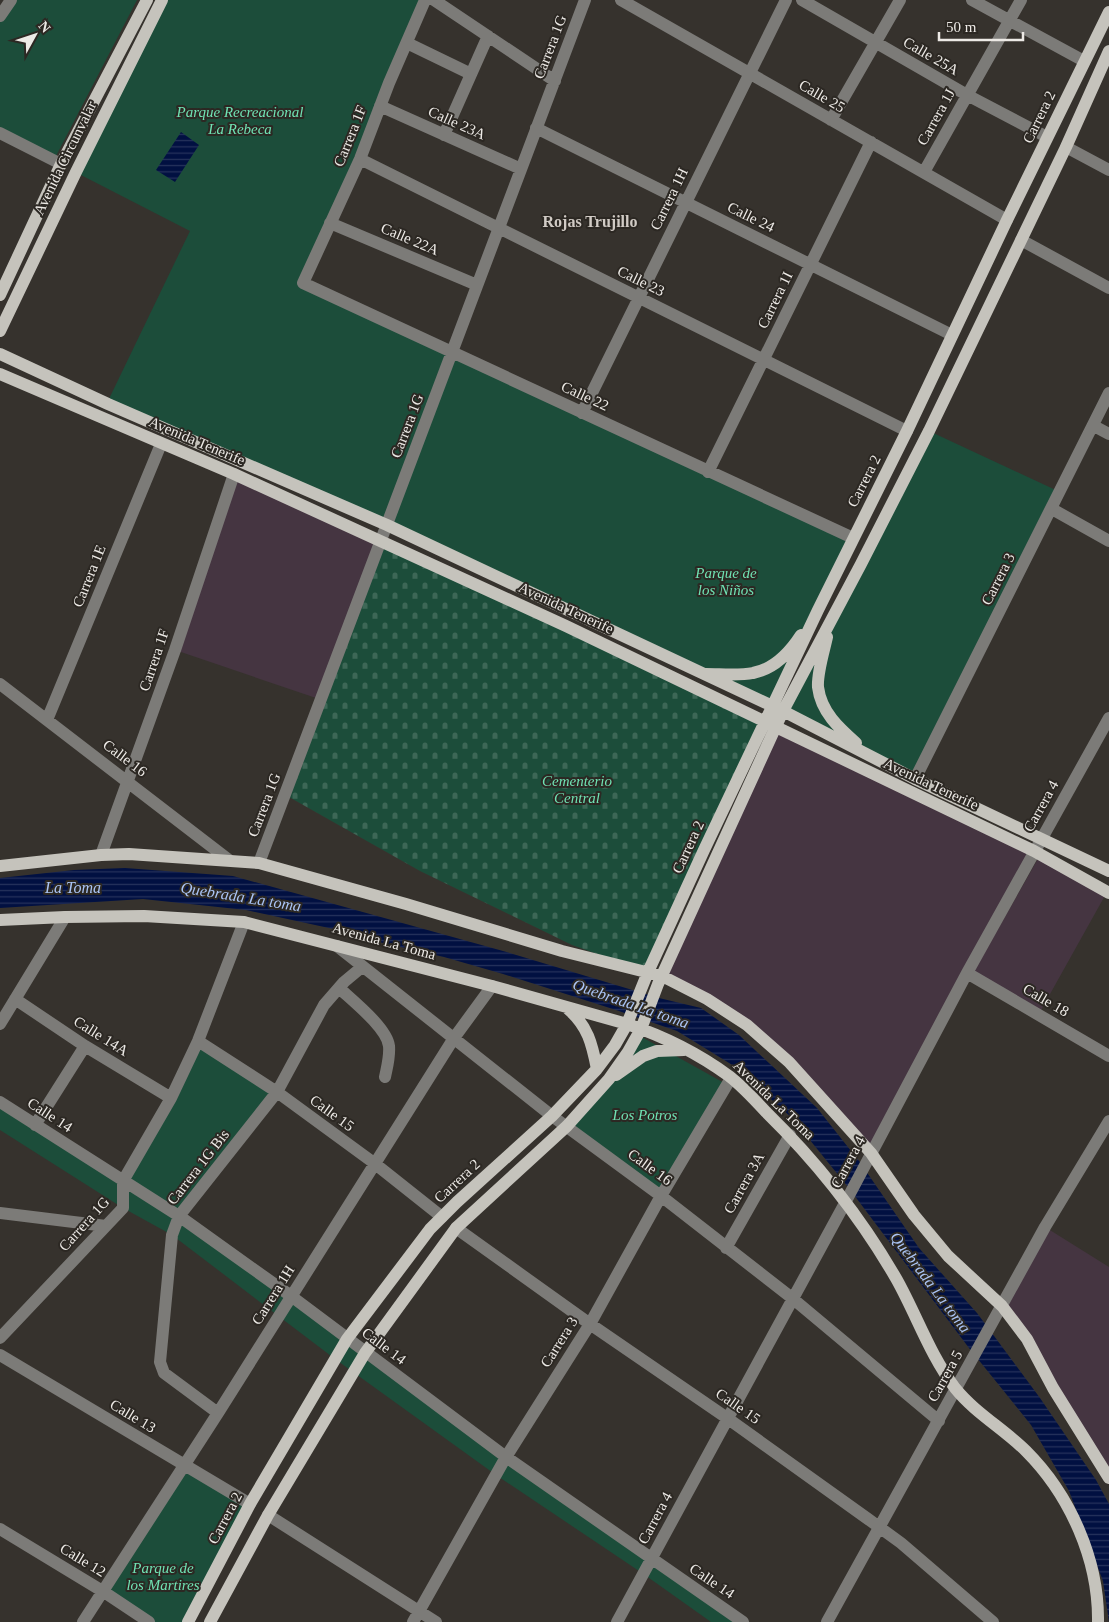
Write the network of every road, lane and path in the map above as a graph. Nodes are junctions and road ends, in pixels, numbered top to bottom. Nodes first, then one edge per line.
1 (11, 0) edge
2 (147, 0) edge
3 (162, 0) edge
4 (426, 0) edge
5 (434, 0) edge
6 (585, 0) edge
7 (621, 0) edge
8 (786, 0) edge
9 (802, 0) edge
10 (900, 0) edge
11 (972, 0) edge
12 (1021, 0) edge
13 (1109, 12) edge
14 (0, 16) edge
15 (1009, 20) junction
16 (488, 36) junction
17 (407, 43) junction
18 (875, 43) junction
19 (1109, 51) edge
20 (1084, 61) junction
21 (750, 73) junction
22 (471, 74) junction
23 (1104, 74) edge
24 (554, 80) junction
25 (967, 95) junction
26 (380, 106) junction
27 (831, 120) junction
28 (536, 128) junction
29 (444, 134) junction
30 (1047, 137) junction
31 (2, 138) edge
32 (870, 142) junction
33 (1066, 147) junction
34 (360, 159) junction
35 (61, 164) junction
36 (521, 169) junction
37 (1109, 170) edge
38 (924, 172) junction
39 (686, 202) junction
40 (1007, 220) junction
41 (330, 222) junction
42 (499, 228) junction
43 (1021, 240) junction
44 (810, 264) junction
45 (303, 283) joint
46 (477, 285) junction
47 (1109, 288) edge
48 (0, 295) edge
49 (638, 298) junction
50 (0, 331) edge
51 (952, 334) junction
52 (452, 351) junction
53 (0, 354) edge
54 (763, 360) junction
55 (0, 374) edge
56 (1109, 393) edge
57 (582, 412) junction
58 (1094, 426) junction
59 (907, 431) junction
60 (1109, 434) edge
61 (161, 444) junction
62 (708, 472) junction
63 (234, 474) junction
64 (1052, 509) junction
65 (386, 525) junction
66 (853, 538) junction
67 (381, 541) junction
68 (1109, 541) edge
69 (818, 610) junction
70 (830, 622) junction
71 (704, 674) junction
72 (0, 684) edge
73 (778, 709) junction
74 (1109, 718) edge
75 (47, 720) junction
76 (771, 724) junction
77 (874, 758) junction
78 (915, 779) junction
79 (128, 781) junction
80 (1041, 839) junction
81 (1034, 851) junction
82 (101, 855) junction
83 (229, 860) junction
84 (259, 863) junction
85 (0, 866) edge
86 (1109, 872) edge
87 (1109, 893) edge
88 (65, 916) junction
89 (0, 920) edge
90 (244, 922) junction
91 (336, 946) junction
92 (362, 967) junction
93 (967, 973) junction
94 (646, 977) junction
95 (660, 980) junction
96 (492, 986) junction
97 (339, 988) junction
98 (15, 999) junction
99 (566, 1008) junction
100 (628, 1021) junction
101 (0, 1024) edge
102 (642, 1026) junction
103 (454, 1038) junction
104 (198, 1042) junction
105 (85, 1046) junction
106 (686, 1050) junction
107 (1109, 1056) edge
108 (598, 1068) junction
109 (385, 1077) dead end
110 (731, 1078) junction
111 (609, 1079) junction
112 (277, 1092) junction
113 (171, 1098) junction
114 (0, 1102) edge
115 (552, 1116) junction
116 (1109, 1121) edge
117 (35, 1126) junction
118 (566, 1126) junction
119 (790, 1135) junction
120 (870, 1153) junction
121 (374, 1164) junction
122 (123, 1182) junction
123 (661, 1196) junction
124 (848, 1197) junction
125 (0, 1213) edge
126 (179, 1216) junction
127 (442, 1217) junction
128 (106, 1226) junction
129 (456, 1228) junction
130 (726, 1248) junction
131 (292, 1296) junction
132 (792, 1298) junction
133 (999, 1311) junction
134 (590, 1324) junction
135 (0, 1338) edge
136 (348, 1339) junction
137 (365, 1352) junction
138 (0, 1355) edge
139 (959, 1384) junction
140 (218, 1413) junction
141 (727, 1418) junction
142 (939, 1421) junction
143 (506, 1457) junction
144 (184, 1465) junction
145 (1109, 1478) edge
146 (250, 1504) junction
147 (268, 1515) junction
148 (879, 1527) junction
149 (0, 1528) edge
150 (651, 1559) junction
151 (104, 1592) junction
152 (416, 1616) edge
153 (83, 1622) edge
154 (148, 1622) edge
155 (188, 1622) edge
156 (210, 1622) edge
157 (436, 1622) edge
158 (617, 1622) edge
159 (743, 1622) edge
160 (827, 1622) edge
161 (993, 1622) edge
162 (1098, 1622) edge

1 - 14 street
2 - 35 main road, Avenida Circunvalar
3 - 50 main road, Avenida Circunvalar
4 - 17 street, Carrera 1F
5 - 16 street
6 - 24 street, Carrera 1G
7 - 21 street, Calle 25
8 - 21 street, Carrera 1H
9 - 18 street, Calle 25A
10 - 18 street
11 - 15 street
12 - 15 street, Carrera 1J
13 - 20 main road, Carrera 2
15 - 20 street
15 - 25 street, Carrera 1J
16 - 22 street
16 - 24 street
17 - 22 street
17 - 26 street, Carrera 1F
18 - 25 street, Calle 25A
18 - 27 street
19 - 23 main road, Carrera 2
20 - 30 main road, Carrera 2
21 - 27 street, Calle 25
21 - 39 street, Carrera 1H
22 - 29 street
23 - 33 main road, Carrera 2
24 - 28 street, Carrera 1G
25 - 30 street, Calle 25A
25 - 38 street, Carrera 1J
26 - 29 street, Calle 23A
26 - 34 street, Carrera 1F
27 - 32 street, Calle 25
28 - 36 street, Carrera 1G
28 - 39 street, Calle 24
29 - 36 street, Calle 23A
30 - 40 main road, Carrera 2
31 - 35 street
32 - 38 street, Calle 25
32 - 44 street, Carrera 1I
33 - 37 street
33 - 43 main road, Carrera 2
34 - 41 street, Carrera 1F
34 - 42 street, Calle 23
35 - 48 main road, Avenida Circunvalar
36 - 42 street, Carrera 1G
38 - 40 street, Calle 25
39 - 44 street, Calle 24
39 - 49 street, Carrera 1H
40 - 51 main road, Carrera 2
41 - 45 street, Carrera 1F
41 - 46 street, Calle 22A
42 - 46 street, Carrera 1G
42 - 49 street, Calle 23
43 - 47 street
43 - 70 main road, Carrera 2
44 - 51 street, Calle 24
44 - 54 street, Carrera 1I
45 - 52 street, Calle 22
46 - 52 street, Carrera 1G
49 - 54 street, Calle 23
49 - 57 street, Carrera 1H
51 - 59 main road, Carrera 2
52 - 57 street, Calle 22
52 - 65 street, Carrera 1G
53 - 65 main road, Avenida Tenerife
54 - 59 street, Calle 23
54 - 62 street, Carrera 1I
55 - 61 main road, Avenida Tenerife
56 - 58 street, Carrera 3
57 - 62 street, Calle 22
58 - 60 street
58 - 64 street, Carrera 3
59 - 66 main road, Carrera 2
61 - 63 main road, Avenida Tenerife
61 - 75 street, Carrera 1E
62 - 66 street, Calle 22
63 - 67 main road, Avenida Tenerife
63 - 79 street, Carrera 1F
64 - 68 street
64 - 78 street, Carrera 3
65 - 67 street, Carrera 1G
65 - 71 main road, Avenida Tenerife
66 - 69 main road, Carrera 2
67 - 76 main road, Avenida Tenerife
67 - 84 street, Carrera 1G
69 - 71 main road
69 - 73 main road, Carrera 2
70 - 73 main road, Carrera 2
70 - 77 main road
71 - 73 main road, Avenida Tenerife
72 - 75 street, Calle 16
73 - 76 main road, Carrera 2
73 - 77 main road, Avenida Tenerife
74 - 80 street, Carrera 4
75 - 79 street, Calle 16
76 - 81 main road, Avenida Tenerife
76 - 94 main road, Carrera 2
76 - 95 main road, Carrera 2
77 - 78 main road, Avenida Tenerife
78 - 80 main road, Avenida Tenerife
79 - 82 street, Carrera 1F
79 - 83 street, Calle 16
80 - 81 street, Carrera 4
80 - 86 main road, Avenida Tenerife
81 - 87 main road, Avenida Tenerife
81 - 93 street, Carrera 4
82 - 83 main road
82 - 85 main road
83 - 84 main road
84 - 94 main road
88 - 89 main road, Avenida La Toma
88 - 90 main road, Avenida La Toma
88 - 98 street
90 - 91 main road, Avenida La Toma
90 - 104 street, Carrera 1G
91 - 92 street, Calle 16
91 - 96 main road, Avenida La Toma
92 - 97 street, Carrera 1G Bis
92 - 103 street, Calle 16
93 - 107 street, Calle 18
93 - 120 street, Carrera 4
94 - 95 main road
94 - 100 main road, Carrera 2
95 - 102 main road, Carrera 2
95 - 120 main road
96 - 99 main road, Avenida La Toma
96 - 103 street, Carrera 1H
97 - 109 street
97 - 112 street, Carrera 1G Bis
98 - 101 street
98 - 105 street, Calle 14A
99 - 100 main road, Avenida La Toma
99 - 108 main road
100 - 102 main road, Avenida La Toma
100 - 108 main road, Carrera 2
102 - 106 main road, Avenida La Toma
102 - 111 main road, Carrera 2
103 - 115 street, Calle 16
103 - 121 street, Carrera 1H
104 - 112 street, Calle 15
104 - 113 street, Carrera 1G
105 - 113 street, Calle 14A
105 - 117 street
106 - 110 main road, Avenida La Toma
106 - 111 main road
108 - 115 main road, Carrera 2
110 - 119 main road, Avenida La Toma
110 - 123 street, Carrera 3
111 - 118 main road, Carrera 2
112 - 121 street, Calle 15
112 - 126 street, Carrera 1G Bis
113 - 122 street, Carrera 1G
114 - 117 street, Calle 14
115 - 118 street, Calle 16
115 - 127 main road, Carrera 2
116 - 133 street, Carrera 5
117 - 122 street, Calle 14
118 - 123 street, Calle 16
118 - 129 main road, Carrera 2
119 - 124 main road, Avenida La Toma
119 - 130 street, Carrera 3A
120 - 124 street, Carrera 4
120 - 133 main road
121 - 127 street, Calle 15
121 - 131 street, Carrera 1H
122 - 126 street, Calle 14
122 - 128 street, Carrera 1G
123 - 130 street, Calle 16
123 - 134 street, Carrera 3
124 - 132 street, Carrera 4
124 - 139 main road, Avenida La Toma
125 - 128 street
126 - 131 street, Calle 14
126 - 140 street, Carrera 1G Bis
127 - 136 main road, Carrera 2
128 - 135 street, Carrera 1G
129 - 134 street, Calle 15
129 - 137 main road, Carrera 2
130 - 132 street, Calle 16
131 - 136 street, Calle 14
131 - 140 street, Carrera 1H
132 - 141 street, Carrera 4
132 - 142 street, Calle 16
133 - 139 street, Carrera 5
133 - 145 main road
134 - 141 street, Calle 15
134 - 143 street, Carrera 3
136 - 137 street, Calle 14
136 - 146 main road, Carrera 2
137 - 143 street, Calle 14
137 - 147 main road, Carrera 2
138 - 144 street, Calle 13
139 - 142 street, Carrera 5
139 - 162 main road, Avenida La Toma
140 - 144 street, Carrera 1H
141 - 148 street, Calle 15
141 - 150 street, Carrera 4
142 - 148 street, Carrera 5
143 - 150 street, Calle 14
143 - 152 street, Carrera 3
144 - 146 street, Calle 13
144 - 151 street, Carrera 1H
146 - 155 main road, Carrera 2
147 - 152 street
147 - 156 main road, Carrera 2
148 - 160 street, Carrera 5
148 - 161 street, Calle 15
149 - 151 street, Calle 12
150 - 158 street, Carrera 4
150 - 159 street, Calle 14
151 - 153 street, Carrera 1H
151 - 154 street, Calle 12
152 - 157 street

